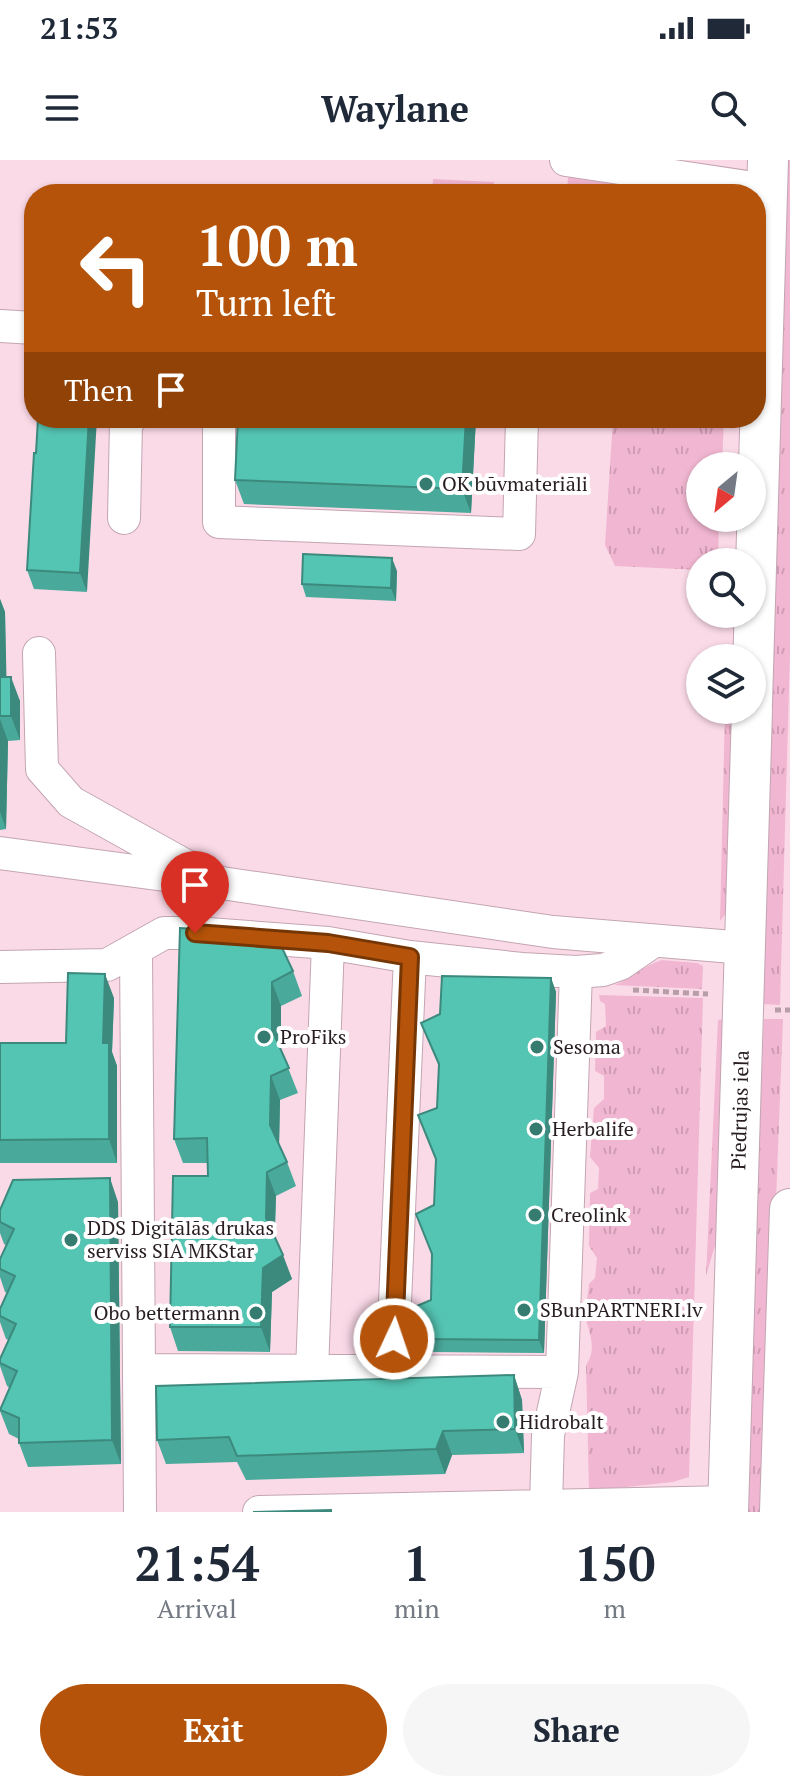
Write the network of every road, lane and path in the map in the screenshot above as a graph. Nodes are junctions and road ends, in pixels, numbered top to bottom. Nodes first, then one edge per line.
1 (566, 160) edge
2 (609, 163) edge
3 (768, 175) edge
4 (766, 219) edge
5 (0, 326) edge
6 (24, 327) edge
7 (126, 428) edge
8 (219, 428) edge
9 (522, 428) edge
10 (758, 428) edge
11 (124, 518) dead end
12 (753, 644) edge
13 (39, 653) dead end
14 (752, 724) edge
15 (0, 853) edge
16 (215, 882) junction
17 (652, 942) junction
18 (328, 943) junction
19 (745, 948) junction
20 (136, 949) junction
21 (410, 957) junction
22 (0, 967) edge
23 (575, 980) junction
24 (708, 994) dead end
25 (790, 1209) edge
26 (139, 1370) junction
27 (312, 1371) junction
28 (392, 1371) junction
29 (562, 1372) junction
30 (784, 1501) edge
31 (558, 1507) edge
32 (729, 1507) edge
33 (349, 1511) edge
34 (140, 1512) edge
35 (259, 1512) edge

1 - 2 lane
2 - 3 lane
3 - 4 main road
5 - 6 lane
7 - 11 lane
8 - 9 lane
10 - 12 main road
13 - 16 lane
14 - 19 main road, Piedrujas iela
15 - 16 lane
16 - 17 lane
17 - 19 lane
17 - 23 lane
18 - 20 lane
18 - 21 lane
18 - 27 lane
19 - 32 main road, Piedrujas iela
20 - 22 lane
20 - 26 lane
21 - 23 lane
21 - 28 lane
23 - 24 path
23 - 29 lane
25 - 30 main road
26 - 27 lane
26 - 34 lane
27 - 28 lane
28 - 29 lane
29 - 31 lane
31 - 32 lane
31 - 33 lane
33 - 35 lane

